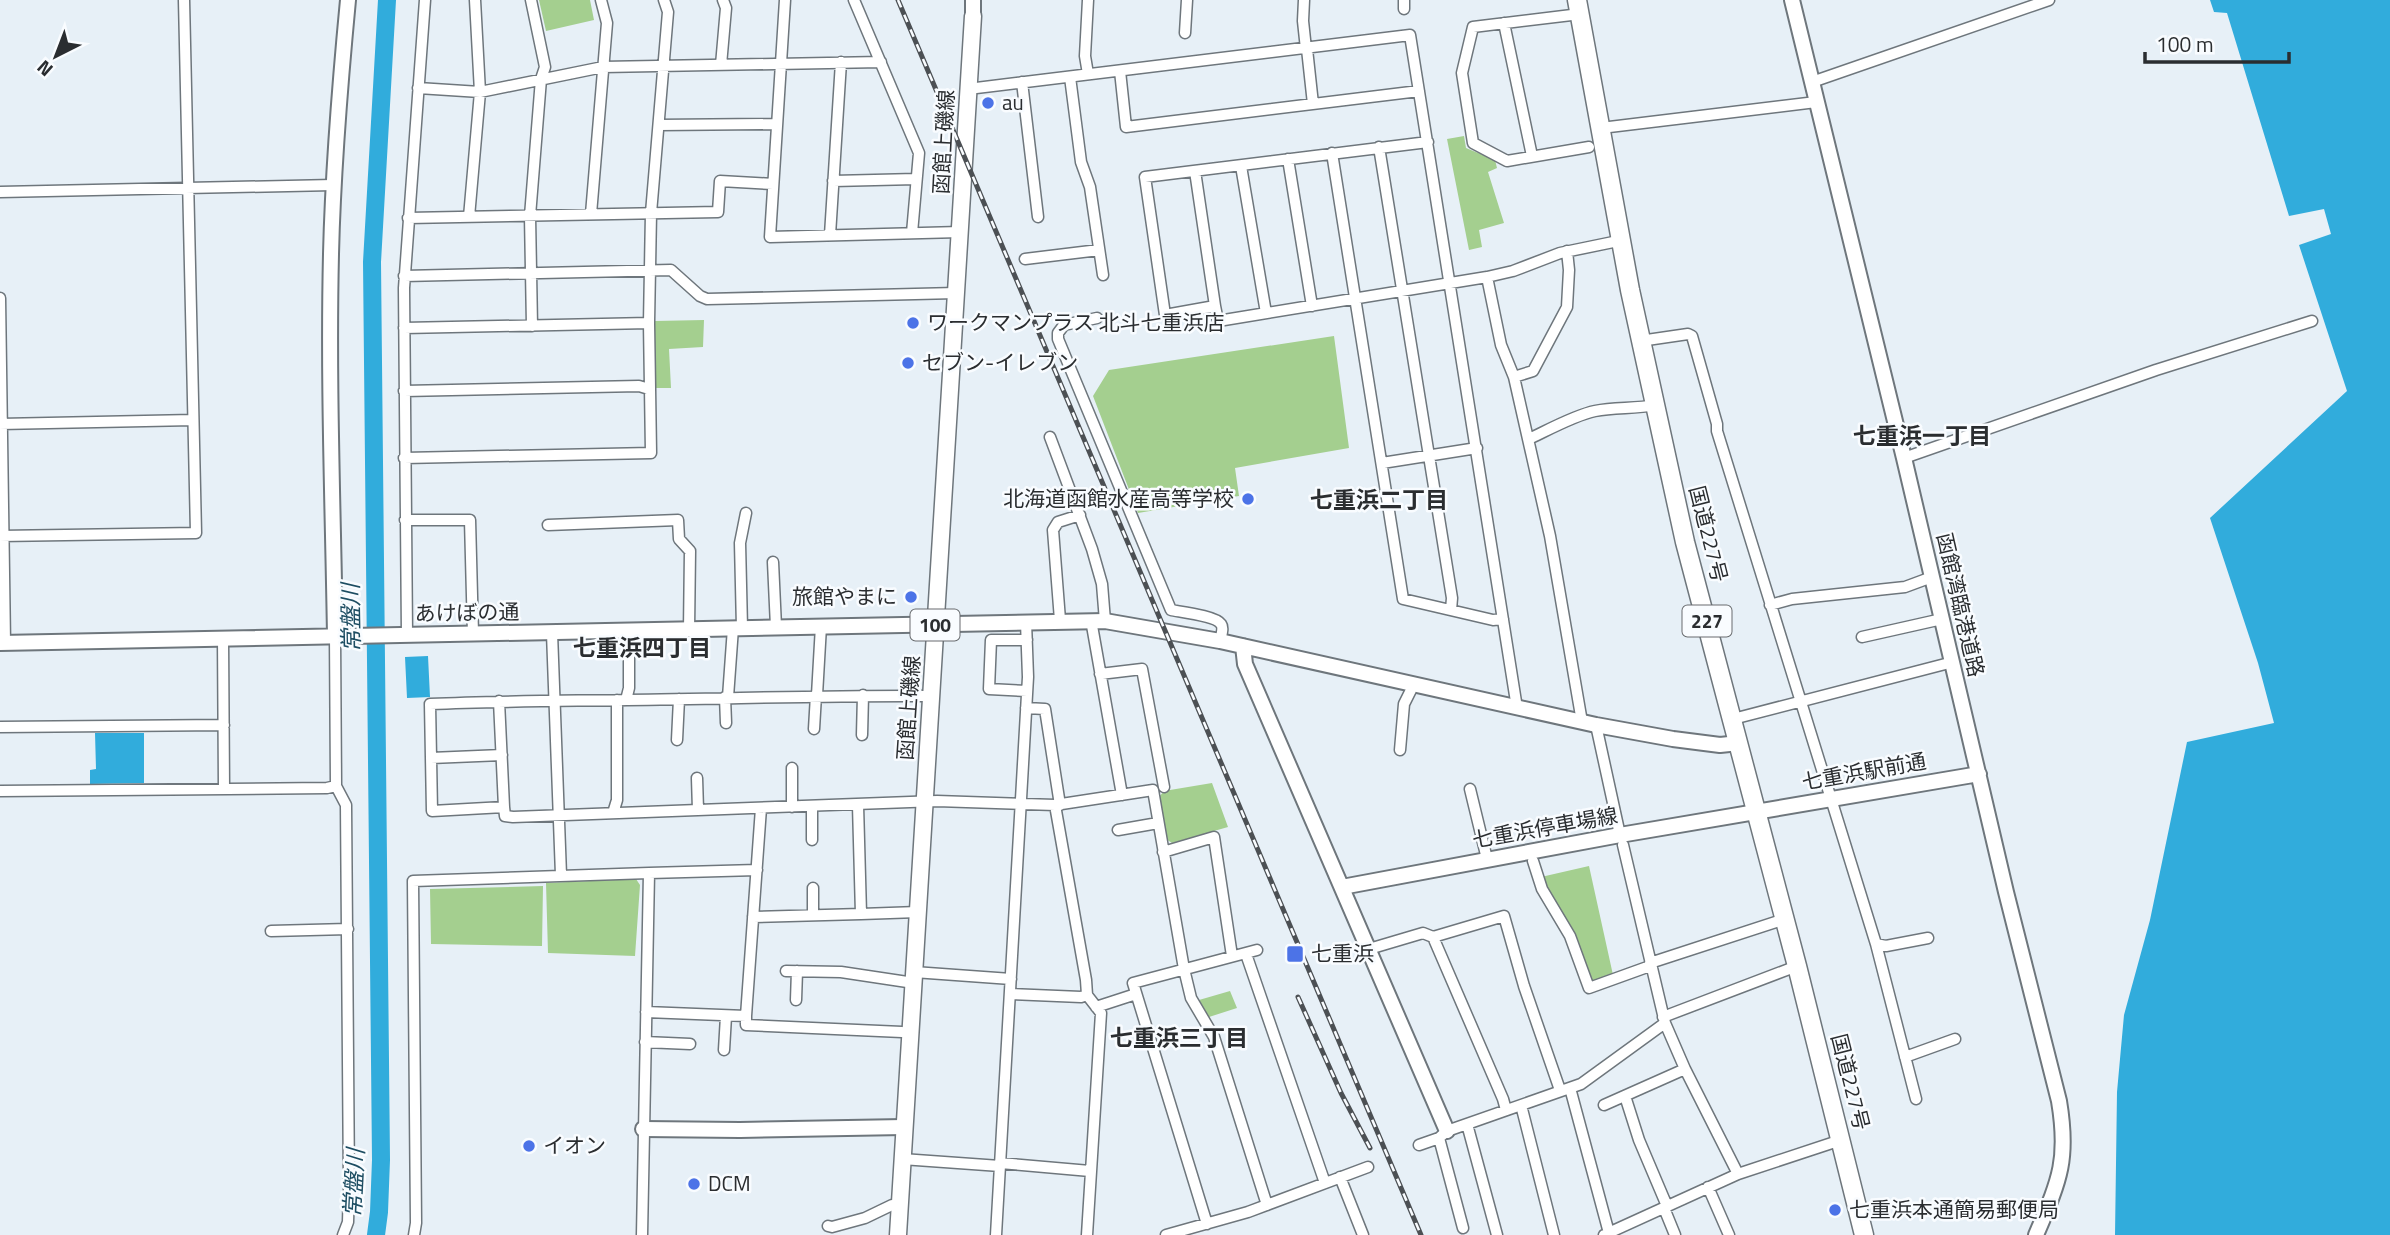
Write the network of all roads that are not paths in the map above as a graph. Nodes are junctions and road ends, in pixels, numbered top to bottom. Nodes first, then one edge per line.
1 (184, 0) edge
2 (348, 0) edge
3 (425, 0) edge
4 (475, 0) edge
5 (531, 0) edge
6 (601, 0) edge
7 (664, 0) edge
8 (723, 0) edge
9 (785, 0) edge
10 (854, 0) edge
11 (1088, 0) edge
12 (1187, 0) edge
13 (1304, 0) edge
14 (1792, 0) edge
15 (2049, 0) edge
16 (1578, 7) edge
17 (973, 8) edge
18 (1504, 23) junction
19 (1185, 33) dead end
20 (1307, 48) junction
21 (841, 62) junction
22 (881, 62) junction
23 (781, 64) junction
24 (721, 65) junction
25 (663, 66) junction
26 (603, 67) junction
27 (1119, 71) junction
28 (1087, 74) junction
29 (1070, 76) junction
30 (541, 79) junction
31 (1022, 82) junction
32 (1812, 82) junction
33 (418, 88) junction
34 (968, 89) junction
35 (1419, 91) junction
36 (480, 92) junction
37 (1816, 102) junction
38 (1314, 104) junction
39 (777, 124) junction
40 (659, 125) junction
41 (1601, 128) junction
42 (1427, 142) junction
43 (1589, 147) dead end
44 (1379, 148) junction
45 (1332, 153) junction
46 (1532, 156) junction
47 (1288, 159) junction
48 (1241, 166) junction
49 (1195, 171) junction
50 (916, 178) junction
51 (833, 181) junction
52 (774, 184) junction
53 (333, 185) junction
54 (188, 188) junction
55 (0, 192) edge
56 (590, 214) junction
57 (651, 214) junction
58 (469, 216) junction
59 (530, 216) junction
60 (1038, 217) dead end
61 (408, 218) junction
62 (960, 232) junction
63 (912, 233) junction
64 (830, 235) junction
65 (1623, 240) junction
66 (1099, 250) junction
67 (1567, 251) junction
68 (1025, 259) dead end
69 (649, 270) junction
70 (530, 273) junction
71 (1103, 275) dead end
72 (404, 276) junction
73 (1488, 276) junction
74 (1451, 283) junction
75 (1403, 291) junction
76 (956, 293) junction
77 (0, 298) edge
78 (1355, 299) junction
79 (1215, 306) junction
80 (1312, 306) junction
81 (1266, 313) junction
82 (1097, 318) dead end
83 (2312, 321) dead end
84 (649, 323) junction
85 (532, 326) junction
86 (404, 328) junction
87 (1640, 341) junction
88 (1514, 377) junction
89 (649, 389) junction
90 (404, 391) junction
91 (1655, 405) junction
92 (193, 420) junction
93 (1, 424) edge
94 (1050, 436) dead end
95 (1529, 439) junction
96 (1477, 448) junction
97 (1429, 455) junction
98 (404, 458) junction
99 (1904, 458) junction
100 (1382, 463) junction
101 (746, 513) dead end
102 (1080, 515) junction
103 (405, 520) junction
104 (548, 525) dead end
105 (1, 536) edge
106 (774, 562) dead end
107 (1932, 578) junction
108 (1770, 605) junction
109 (1451, 610) junction
110 (1503, 619) junction
111 (1942, 619) junction
112 (1060, 620) junction
113 (1098, 621) junction
114 (1026, 622) junction
115 (935, 625) junction
116 (821, 626) junction
117 (776, 627) junction
118 (738, 628) junction
119 (689, 629) junction
120 (629, 631) junction
121 (552, 633) junction
122 (402, 634) junction
123 (473, 634) junction
124 (335, 636) junction
125 (1862, 637) dead end
126 (223, 638) junction
127 (1027, 640) junction
128 (1220, 641) junction
129 (3, 643) edge
130 (1243, 646) junction
131 (1952, 662) junction
132 (1100, 674) junction
133 (1411, 690) dead end
134 (1027, 691) junction
135 (816, 695) junction
136 (863, 695) junction
137 (931, 696) junction
138 (727, 697) junction
139 (555, 699) junction
140 (679, 699) junction
141 (622, 700) junction
142 (499, 701) junction
143 (1800, 702) junction
144 (1026, 708) junction
145 (1517, 708) junction
146 (1733, 719) junction
147 (726, 723) dead end
148 (1589, 723) junction
149 (224, 725) junction
150 (0, 727) edge
151 (814, 729) dead end
152 (862, 735) dead end
153 (677, 740) dead end
154 (1739, 743) junction
155 (1400, 750) dead end
156 (502, 755) junction
157 (431, 758) junction
158 (792, 768) dead end
159 (1979, 774) junction
160 (697, 778) dead end
161 (336, 786) junction
162 (1164, 788) dead end
163 (224, 789) junction
164 (1470, 789) dead end
165 (0, 791) edge
166 (1122, 795) junction
167 (1829, 799) junction
168 (925, 803) junction
169 (858, 805) junction
170 (1020, 805) junction
171 (1058, 805) junction
172 (504, 807) junction
173 (792, 807) junction
174 (812, 807) junction
175 (761, 808) junction
176 (698, 810) junction
177 (1757, 811) junction
178 (613, 813) junction
179 (560, 814) junction
180 (1158, 823) junction
181 (1118, 830) dead end
182 (812, 840) dead end
183 (1622, 840) junction
184 (1163, 852) junction
185 (1487, 859) junction
186 (1533, 861) dead end
187 (757, 870) junction
188 (649, 873) junction
189 (561, 875) junction
190 (1342, 887) junction
191 (813, 888) dead end
192 (918, 912) junction
193 (861, 914) junction
194 (813, 915) junction
195 (753, 917) junction
196 (1785, 919) junction
197 (348, 929) junction
198 (271, 931) dead end
199 (1433, 937) junction
200 (1928, 939) dead end
201 (1876, 944) junction
202 (1370, 949) junction
203 (1232, 956) junction
204 (1650, 964) junction
205 (1797, 965) junction
206 (1184, 969) junction
207 (786, 971) dead end
208 (797, 971) junction
209 (914, 978) junction
210 (1010, 979) junction
211 (1010, 994) junction
212 (1136, 994) junction
213 (1087, 995) junction
214 (796, 1000) dead end
215 (1096, 1007) junction
216 (646, 1012) junction
217 (726, 1016) junction
218 (746, 1016) junction
219 (1664, 1020) junction
220 (902, 1032) dead end
221 (1955, 1039) dead end
222 (645, 1042) junction
223 (690, 1044) dead end
224 (724, 1050) dead end
225 (1905, 1056) junction
226 (1685, 1069) junction
227 (1565, 1089) junction
228 (1625, 1096) junction
229 (1916, 1099) dead end
230 (1521, 1105) junction
231 (1604, 1105) dead end
232 (1506, 1110) junction
233 (1467, 1124) junction
234 (904, 1127) junction
235 (643, 1129) junction
236 (1443, 1135) junction
237 (1841, 1140) junction
238 (1419, 1146) dead end
239 (902, 1159) junction
240 (1000, 1165) junction
241 (1368, 1167) dead end
242 (1090, 1171) junction
243 (1738, 1174) junction
244 (1340, 1177) junction
245 (1325, 1183) junction
246 (1709, 1187) junction
247 (892, 1205) dead end
248 (1267, 1205) junction
249 (1665, 1207) junction
250 (2042, 1219) junction
251 (1207, 1224) junction
252 (828, 1226) dead end
253 (1463, 1228) dead end
254 (1172, 1234) edge
255 (1606, 1234) edge
256 (343, 1235) edge
257 (414, 1235) edge
258 (642, 1235) edge
259 (898, 1235) edge
260 (996, 1235) edge
261 (1087, 1235) edge
262 (1363, 1235) edge
263 (1497, 1235) edge
264 (1554, 1235) edge
265 (1675, 1235) edge
266 (1729, 1235) edge
267 (1864, 1235) edge
268 (2028, 1235) edge
269 (2036, 1235) edge

1 - 54 street
2 - 53 street
3 - 33 street
4 - 36 street
5 - 30 street
6 - 26 street
7 - 25 street
8 - 24 street
9 - 23 street
10 - 22 street
11 - 28 street
12 - 19 street
13 - 20 street
14 - 32 street, 函館湾臨港道路
15 - 32 street
16 - 18 street
16 - 41 highway, 国道227号 / 227
17 - 34 main road, 函館上磯線 / 100
18 - 46 street
18 - 46 street
20 - 27 street
20 - 35 street
20 - 38 street
21 - 22 street
21 - 23 street
21 - 51 street
22 - 50 street
23 - 24 street
23 - 39 street
24 - 25 street
25 - 26 street
25 - 40 street
26 - 30 street
26 - 56 street
27 - 28 street
27 - 38 street
28 - 29 street
29 - 31 street
29 - 66 street
30 - 36 street
30 - 59 street
31 - 34 street
31 - 60 street
32 - 37 street, 函館湾臨港道路
33 - 36 street
33 - 61 street
34 - 62 main road, 函館上磯線 / 100
35 - 38 street
35 - 42 street
36 - 58 street
37 - 41 street
37 - 99 street, 函館湾臨港道路
39 - 40 street
39 - 52 street
40 - 57 street
41 - 65 highway, 国道227号 / 227
42 - 44 street
42 - 74 street
43 - 46 street
44 - 45 street
44 - 75 street
45 - 47 street
45 - 78 street
47 - 48 street
47 - 80 street
48 - 49 street
48 - 81 street
49 - 79 street
49 - 79 street
50 - 51 street
50 - 63 street
51 - 64 street
52 - 57 street
52 - 64 street
53 - 54 street
53 - 124 street
54 - 55 street
54 - 92 street
56 - 57 street
56 - 59 street
57 - 69 street
58 - 59 street
58 - 61 street
59 - 70 street
61 - 72 street
62 - 63 street
62 - 76 main road, 函館上磯線 / 100
63 - 64 street
65 - 67 street
65 - 87 highway, 国道227号 / 227
66 - 68 street
66 - 71 street
67 - 73 street
67 - 88 street
69 - 70 street
69 - 76 street
69 - 84 street
70 - 72 street
70 - 85 street
72 - 86 street
73 - 74 street
73 - 88 street
74 - 75 street
74 - 96 street
75 - 78 street
75 - 97 street
76 - 115 main road, 函館上磯線 / 100
77 - 93 street
78 - 80 street
78 - 100 street
79 - 81 street
80 - 81 street
82 - 128 street
83 - 99 street
84 - 85 street
84 - 89 street
85 - 86 street
86 - 90 street
87 - 91 highway, 国道227号 / 227
87 - 108 street
88 - 95 street
89 - 90 street
89 - 98 street
90 - 98 street
91 - 95 street
91 - 146 highway, 国道227号 / 227
92 - 93 street
92 - 105 street
93 - 105 street
94 - 102 street
95 - 148 street
96 - 97 street
96 - 110 street
97 - 100 street
97 - 109 street
98 - 103 street
99 - 107 street, 函館湾臨港道路
100 - 109 street
101 - 118 street
102 - 112 street
102 - 113 street
103 - 122 street
103 - 123 street
104 - 119 street
105 - 129 street
106 - 117 street
107 - 108 street
107 - 111 street, 函館湾臨港道路
108 - 143 street
109 - 110 street
110 - 145 street
111 - 125 street
111 - 131 street, 函館湾臨港道路
112 - 113 street, あけぼの通
112 - 114 street, あけぼの通
113 - 128 street, あけぼの通
113 - 132 street
114 - 115 street, あけぼの通
114 - 127 street
115 - 116 street, あけぼの通
115 - 137 main road, 函館上磯線 / 100
116 - 117 street, あけぼの通
116 - 135 street
117 - 118 street, あけぼの通
118 - 119 street, あけぼの通
118 - 138 street
119 - 120 street, あけぼの通
120 - 121 street, あけぼの通
120 - 141 street
121 - 123 street, あけぼの通
121 - 139 street
122 - 123 street, あけぼの通
122 - 124 street, あけぼの通
124 - 126 street, あけぼの通
124 - 161 street
126 - 129 street, あけぼの通
126 - 149 street
127 - 134 street
127 - 134 street
128 - 130 street, あけぼの通
130 - 145 street, あけぼの通
130 - 190 street
131 - 143 street
131 - 159 street, 函館湾臨港道路
132 - 162 street
132 - 166 street
133 - 155 street
134 - 144 street
135 - 136 street
135 - 138 street
135 - 151 street
136 - 137 street
136 - 152 street
137 - 168 main road, 函館上磯線 / 100
138 - 140 street
138 - 147 street
139 - 141 street
139 - 142 street
139 - 179 street
140 - 141 street
140 - 153 street
141 - 178 street
142 - 156 street
142 - 157 street
143 - 146 street
143 - 167 street
144 - 170 street
144 - 171 street
145 - 148 street, あけぼの通
146 - 154 highway, 国道227号 / 227
148 - 154 street, あけぼの通
148 - 183 street
149 - 150 street
149 - 163 street
154 - 177 highway, 国道227号 / 227
156 - 157 street
156 - 172 street
157 - 172 street
158 - 173 street
159 - 167 street, 七重浜駅前通
159 - 250 street, 函館湾臨港道路
160 - 176 street
161 - 163 street
161 - 197 street
163 - 165 street
164 - 185 street
166 - 171 street
166 - 180 street
167 - 177 street, 七重浜駅前通
167 - 201 street
168 - 169 street
168 - 170 street
168 - 192 main road, 函館上磯線 / 100
169 - 174 street
169 - 193 street
170 - 171 street
170 - 210 street
171 - 213 street
172 - 179 street
173 - 174 street
173 - 175 street
174 - 182 street
175 - 176 street
175 - 187 street
176 - 178 street
177 - 183 street, 七重浜停車場線
177 - 196 highway, 国道227号 / 227
178 - 179 street
179 - 189 street
180 - 181 street
180 - 184 street
183 - 185 street, 七重浜停車場線
183 - 204 street
184 - 203 street
184 - 206 street
185 - 190 street, 七重浜停車場線
186 - 204 street
187 - 188 street
187 - 195 street
188 - 189 street
188 - 216 street
189 - 257 street
190 - 202 street
191 - 194 street
192 - 193 street
192 - 209 main road, 函館上磯線 / 100
193 - 194 street
194 - 195 street
195 - 218 street
196 - 204 street
196 - 205 highway, 国道227号 / 227
197 - 198 street
197 - 256 street
199 - 202 street
199 - 227 street
199 - 232 street
200 - 201 street
201 - 225 street
202 - 236 street
203 - 206 street
203 - 245 street
204 - 219 street
205 - 219 street
205 - 237 highway, 国道227号 / 227
206 - 212 street
206 - 248 street
207 - 208 street
208 - 209 street
208 - 214 street
209 - 210 street
209 - 234 main road, 函館上磯線 / 100
210 - 211 street
211 - 213 street
211 - 240 street
212 - 215 street
212 - 251 street
213 - 215 street
215 - 242 street
216 - 217 street
216 - 222 street
217 - 218 street
217 - 224 street
218 - 220 street
219 - 226 street
219 - 227 street
221 - 225 street
222 - 223 street
222 - 235 street
225 - 229 street
226 - 228 street
226 - 243 street
227 - 230 street
227 - 255 street
228 - 231 street
228 - 249 street
230 - 232 street
230 - 264 street
232 - 233 street
233 - 236 street
233 - 263 street
234 - 235 street
234 - 239 main road, 函館上磯線 / 100
235 - 258 street
236 - 238 street
236 - 253 street
237 - 243 street
237 - 267 highway, 国道227号 / 227
239 - 240 street
239 - 259 main road, 函館上磯線 / 100
240 - 242 street
240 - 260 street
241 - 244 street
242 - 261 street
243 - 246 street
244 - 245 street
244 - 262 street
245 - 248 street
246 - 249 street
246 - 266 street
247 - 252 street
248 - 251 street
249 - 255 street
249 - 265 street
250 - 268 street, 函館湾臨港道路
250 - 269 street, 函館湾臨港道路
251 - 254 street

